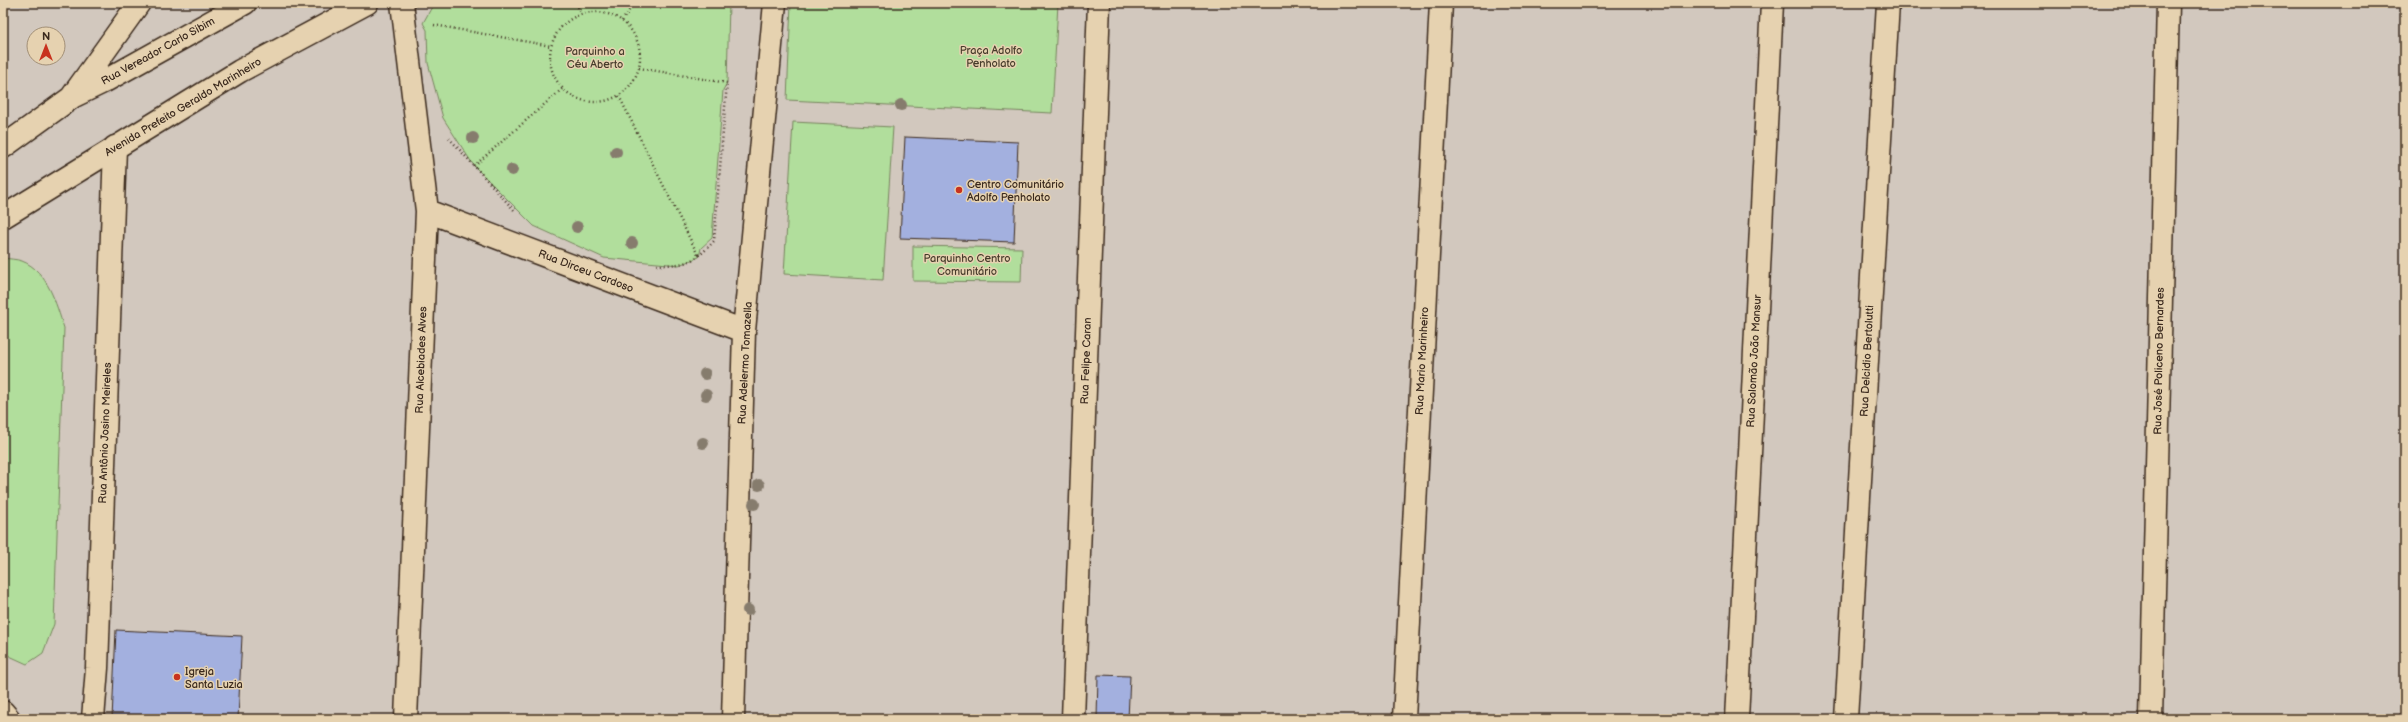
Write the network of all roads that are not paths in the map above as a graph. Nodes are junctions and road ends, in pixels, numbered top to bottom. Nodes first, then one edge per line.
1 (139, 3) edge
2 (245, 3) edge
3 (367, 3) edge
4 (402, 3) edge
5 (1099, 3) edge
6 (1441, 3) edge
7 (1772, 3) edge
8 (1888, 3) edge
9 (2168, 3) edge
10 (775, 6) edge
11 (71, 98) junction
12 (3, 147) edge
13 (115, 147) junction
14 (427, 211) junction
15 (3, 217) edge
16 (744, 331) junction
17 (3, 712) edge
18 (9, 719) edge
19 (93, 719) edge
20 (406, 719) edge
21 (733, 719) edge
22 (1073, 719) edge
23 (1404, 719) edge
24 (1737, 719) edge
25 (1846, 719) edge
26 (2151, 719) edge

1 - 11 street, Rua Vereador Carlo Sibim
2 - 11 street, Rua Vereador Carlo Sibim
3 - 13 street, Avenida Prefeito Geraldo Marinheiro
4 - 14 street, Rua Alcebiades Alves
5 - 22 street, Rua Felipe Caran
6 - 23 street, Rua Mario Marinheiro
7 - 24 street, Rua Salomão João Mansur
8 - 25 street, Rua Delcidio Bertolutti
9 - 26 street, Rua José Policeno Bernardes
10 - 16 street, Rua Adelermo Tomazella
11 - 12 street, Rua Vereador Carlo Sibim
13 - 15 street, Avenida Prefeito Geraldo Marinheiro
13 - 19 street, Rua Antônio Josino Meireles
14 - 16 street, Rua Dirceu Cardoso
14 - 20 street, Rua Alcebiades Alves
16 - 21 street, Rua Adelermo Tomazella
17 - 18 street

